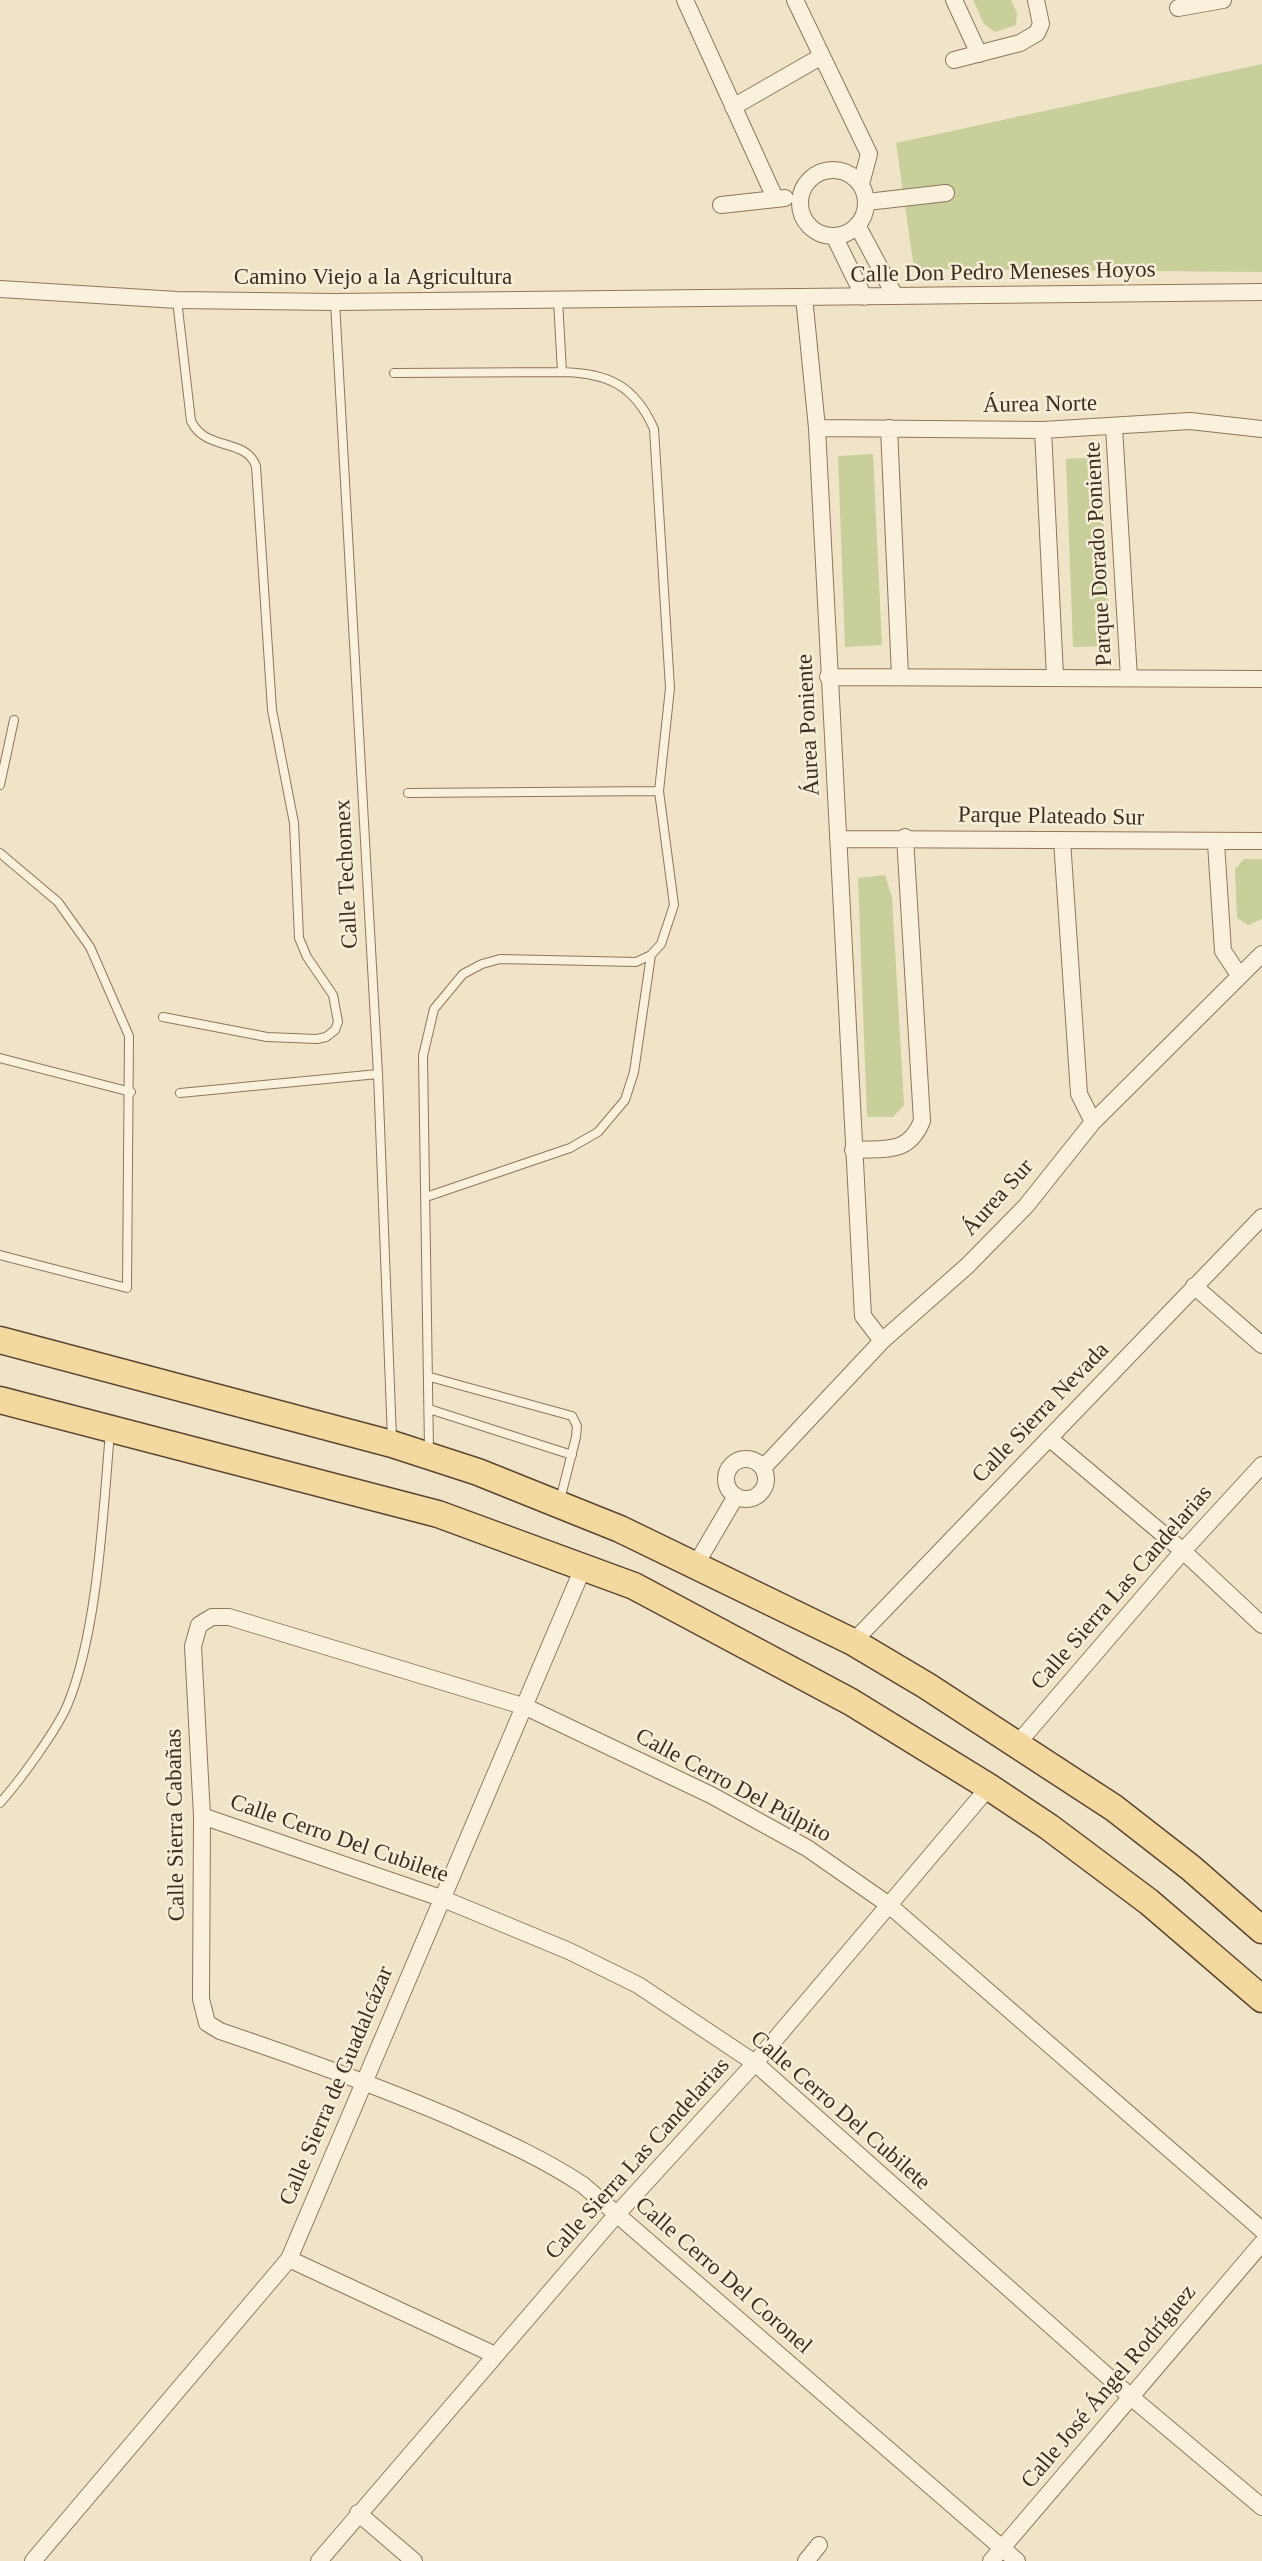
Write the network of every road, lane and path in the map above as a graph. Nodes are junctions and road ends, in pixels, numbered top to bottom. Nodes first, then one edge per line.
1 (685, 0) edge
2 (795, 0) edge
3 (954, 0) edge
4 (1036, 0) edge
5 (1223, 0) edge
6 (1185, 5) edge
7 (979, 54) junction
8 (822, 56) junction
9 (954, 60) dead end
10 (733, 107) junction
11 (861, 184) junction
12 (946, 193) dead end
13 (775, 198) junction
14 (798, 199) junction
15 (867, 202) junction
16 (721, 205) dead end
17 (857, 225) junction
18 (834, 236) junction
19 (0, 289) edge
20 (1262, 292) edge
21 (894, 294) junction
22 (746, 296) joint
23 (804, 297) junction
24 (864, 297) junction
25 (177, 300) junction
26 (558, 300) junction
27 (335, 302) junction
28 (562, 372) junction
29 (394, 373) dead end
30 (1114, 427) junction
31 (817, 428) junction
32 (889, 428) junction
33 (1262, 429) edge
34 (1043, 430) junction
35 (900, 676) junction
36 (1055, 676) junction
37 (828, 677) junction
38 (1129, 678) junction
39 (1262, 679) edge
40 (14, 720) dead end
41 (0, 785) edge
42 (659, 791) junction
43 (408, 793) dead end
44 (905, 837) junction
45 (838, 839) junction
46 (1062, 840) junction
47 (1262, 841) edge
48 (1216, 843) junction
49 (0, 853) edge
50 (1262, 954) edge
51 (651, 955) junction
52 (1239, 975) junction
53 (163, 1017) dead end
54 (0, 1058) edge
55 (378, 1074) junction
56 (131, 1092) junction
57 (180, 1093) dead end
58 (1093, 1122) junction
59 (853, 1150) junction
60 (426, 1197) junction
61 (1262, 1216) edge
62 (0, 1255) edge
63 (1194, 1286) junction
64 (0, 1340) edge
65 (882, 1341) junction
66 (1262, 1345) edge
67 (430, 1377) junction
68 (0, 1400) edge
69 (429, 1409) junction
70 (110, 1429) junction
71 (1049, 1438) junction
72 (392, 1444) junction
73 (572, 1455) junction
74 (429, 1456) junction
75 (1262, 1465) edge
76 (763, 1468) junction
77 (736, 1496) junction
78 (559, 1504) junction
79 (1183, 1551) junction
80 (695, 1566) junction
81 (583, 1568) junction
82 (199, 1625) joint
83 (1262, 1625) edge
84 (853, 1642) junction
85 (526, 1707) junction
86 (1018, 1743) junction
87 (989, 1787) junction
88 (0, 1803) edge
89 (202, 1816) junction
90 (441, 1898) junction
91 (889, 1905) junction
92 (1262, 1930) edge
93 (1262, 1999) edge
94 (207, 2023) joint
95 (755, 2063) junction
96 (364, 2080) junction
97 (617, 2214) junction
98 (1262, 2230) edge
99 (1262, 2243) edge
100 (289, 2259) junction
101 (495, 2355) junction
102 (1130, 2397) junction
103 (1262, 2507) edge
104 (358, 2513) junction
105 (819, 2545) dead end
106 (1002, 2548) junction
107 (33, 2561) edge
108 (319, 2561) edge
109 (414, 2561) edge
110 (806, 2561) edge
111 (991, 2561) edge
112 (1017, 2561) edge

1 - 10 street
2 - 8 street
3 - 7 street
4 - 7 street
5 - 6 street
7 - 9 street
8 - 10 street
8 - 11 street
10 - 13 street
11 - 14 street
11 - 15 street
12 - 15 street
13 - 14 street
13 - 16 street
14 - 18 street
15 - 17 street
17 - 18 street
17 - 21 street
18 - 24 street
19 - 25 street, Camino Viejo a la Agricultura
20 - 21 street, Calle Don Pedro Meneses Hoyos
21 - 24 street, Calle Don Pedro Meneses Hoyos
22 - 23 street, Calle Don Pedro Meneses Hoyos
22 - 26 street, Camino Viejo a la Agricultura
23 - 24 street, Calle Don Pedro Meneses Hoyos
23 - 31 street, Áurea Poniente
25 - 27 street, Camino Viejo a la Agricultura
25 - 53 lane
26 - 27 street, Camino Viejo a la Agricultura
26 - 28 lane
27 - 55 lane, Calle Techomex
28 - 29 lane
28 - 42 lane
30 - 33 street, Áurea Norte
30 - 34 street, Áurea Norte
30 - 38 street, Parque Dorado Poniente
31 - 32 street, Áurea Norte
31 - 37 street, Áurea Poniente
32 - 34 street, Áurea Norte
32 - 35 street
34 - 36 street
35 - 36 street
35 - 37 street
36 - 38 street
37 - 45 street, Áurea Poniente
38 - 39 street
40 - 41 lane
42 - 43 lane
42 - 51 lane
44 - 45 street, Parque Plateado Sur
44 - 46 street, Parque Plateado Sur
44 - 59 street
45 - 59 street, Áurea Poniente
46 - 48 street, Parque Plateado Sur
46 - 58 street
47 - 48 street, Parque Plateado Sur
48 - 52 street
49 - 56 lane
50 - 52 street, Áurea Sur
51 - 60 lane
51 - 60 lane
52 - 58 street, Áurea Sur
54 - 56 lane
55 - 57 lane
55 - 72 lane, Calle Techomex
56 - 62 lane
58 - 65 street, Áurea Sur
59 - 65 street, Áurea Poniente
60 - 67 lane
61 - 63 street, Calle Sierra Nevada
63 - 66 street
63 - 71 street, Calle Sierra Nevada
64 - 72 main road
65 - 76 street, Áurea Sur
67 - 69 lane
67 - 73 lane
68 - 70 main road
69 - 73 lane
69 - 74 lane
70 - 81 main road
70 - 88 lane
71 - 79 street
71 - 84 street, Calle Sierra Nevada
72 - 74 main road
73 - 78 lane
74 - 78 main road
75 - 79 street, Calle Sierra Las Candelarias
76 - 77 street, Áurea Sur
76 - 77 street
77 - 80 street
78 - 80 main road
79 - 83 street
79 - 86 street, Calle Sierra Las Candelarias
80 - 84 main road
81 - 85 street, Calle Sierra de Guadalcázar
81 - 87 main road
82 - 85 street, Calle Cerro Del Púlpito
82 - 89 street, Calle Sierra Cabañas
84 - 86 main road
85 - 90 street, Calle Sierra de Guadalcázar
85 - 91 street, Calle Cerro Del Púlpito
86 - 92 main road
87 - 91 street, Calle Sierra Las Candelarias
87 - 93 main road
89 - 90 street, Calle Cerro Del Cubilete
89 - 94 street, Calle Sierra Cabañas
90 - 95 street, Calle Cerro Del Cubilete
90 - 96 street, Calle Sierra de Guadalcázar
91 - 95 street, Calle Sierra Las Candelarias
91 - 98 street, Calle Cerro Del Púlpito
94 - 96 street, Calle Cerro Del Coronel
95 - 97 street, Calle Sierra Las Candelarias
95 - 102 street, Calle Cerro Del Cubilete
96 - 97 street, Calle Cerro Del Coronel
96 - 100 street, Calle Sierra de Guadalcázar
97 - 101 street, Calle Sierra Las Candelarias
97 - 106 street, Calle Cerro Del Coronel
99 - 102 street, Calle José Ángel Rodríguez
100 - 101 street
100 - 107 street, Calle Sierra de Guadalcázar
101 - 104 street, Calle Sierra Las Candelarias
102 - 103 street, Calle Cerro Del Cubilete
102 - 106 street, Calle José Ángel Rodríguez
104 - 108 street, Calle Sierra Las Candelarias
104 - 109 street
105 - 110 street
106 - 111 street, Calle José Ángel Rodríguez
106 - 112 street, Calle Cerro Del Coronel

